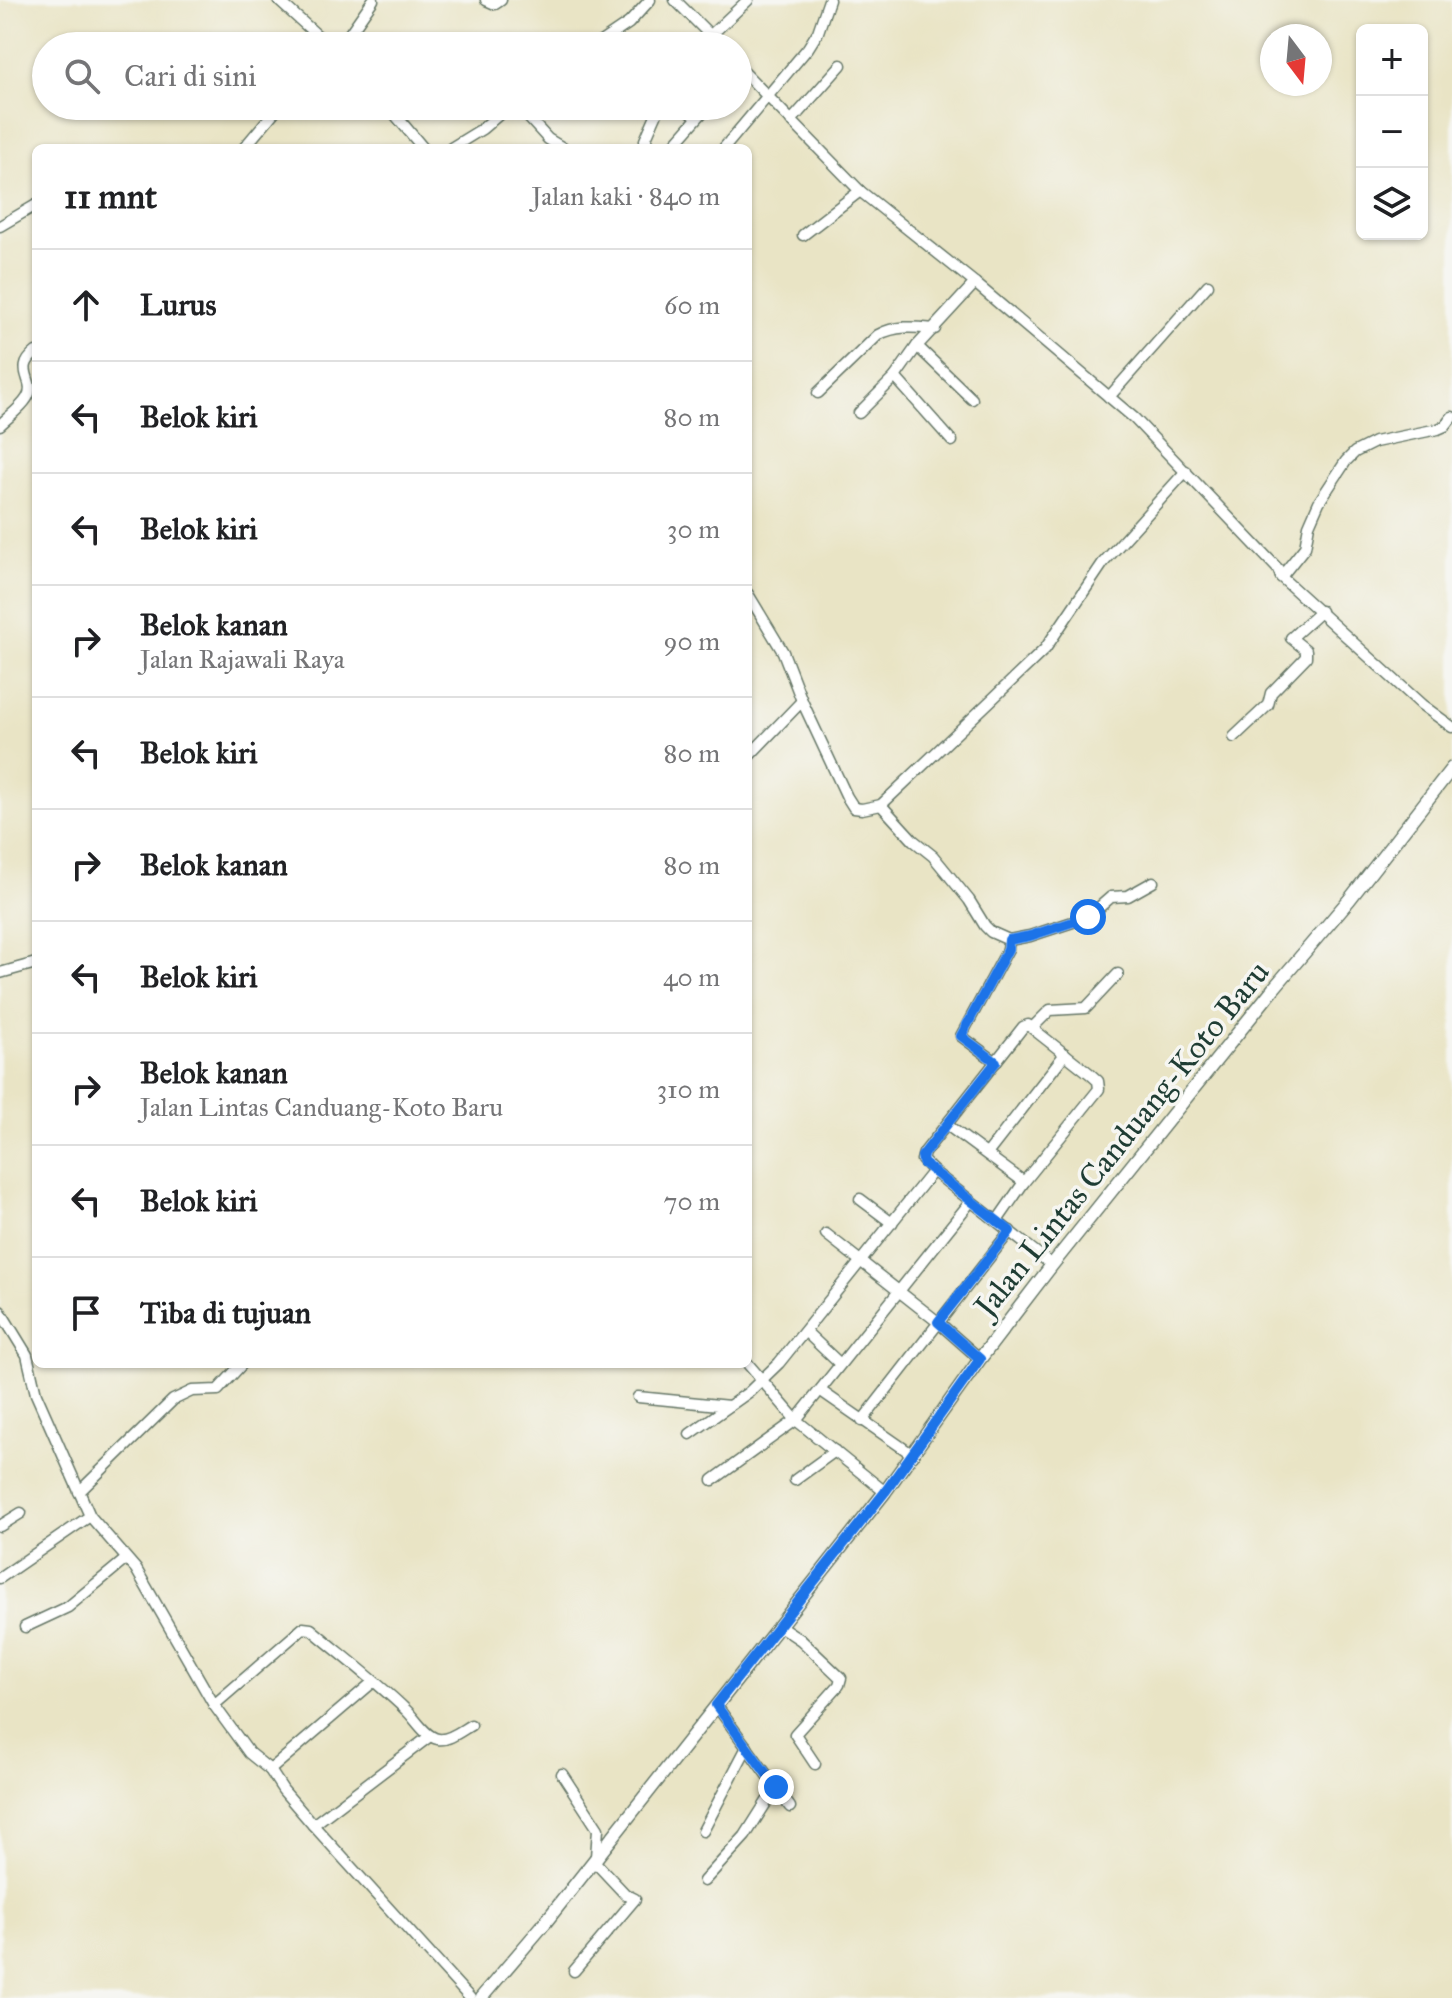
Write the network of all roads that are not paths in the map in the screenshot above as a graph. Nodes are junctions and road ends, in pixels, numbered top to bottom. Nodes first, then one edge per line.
1 (278, 0) edge
2 (373, 0) edge
3 (486, 0) edge
4 (501, 0) edge
5 (650, 0) edge
6 (675, 0) edge
7 (748, 0) edge
8 (829, 0) edge
9 (313, 32) edge
10 (351, 32) edge
11 (616, 32) edge
12 (705, 32) edge
13 (722, 32) edge
14 (841, 65) dead end
15 (752, 82) edge
16 (767, 95) junction
17 (752, 113) edge
18 (267, 120) edge
19 (400, 120) edge
20 (493, 120) edge
21 (531, 120) edge
22 (654, 120) edge
23 (693, 120) edge
24 (747, 120) edge
25 (791, 121) junction
26 (247, 144) edge
27 (420, 144) edge
28 (458, 144) edge
29 (556, 144) edge
30 (649, 144) edge
31 (674, 144) edge
32 (727, 144) edge
33 (860, 191) junction
34 (32, 207) edge
35 (0, 226) edge
36 (803, 235) dead end
37 (975, 283) junction
38 (1208, 285) dead end
39 (935, 329) junction
40 (917, 346) junction
41 (32, 356) edge
42 (895, 377) junction
43 (818, 393) dead end
44 (1109, 397) junction
45 (972, 399) dead end
46 (859, 413) dead end
47 (1451, 421) edge
48 (0, 425) edge
49 (952, 441) dead end
50 (1186, 471) junction
51 (1281, 577) junction
52 (752, 601) edge
53 (1321, 611) junction
54 (802, 701) junction
55 (1452, 727) edge
56 (1234, 737) dead end
57 (752, 753) edge
58 (1452, 768) edge
59 (881, 805) junction
60 (1153, 882) dead end
61 (1009, 940) junction
62 (32, 964) edge
63 (0, 973) edge
64 (1118, 974) dead end
65 (1033, 1027) junction
66 (1065, 1054) junction
67 (996, 1062) junction
68 (947, 1125) junction
69 (987, 1154) junction
70 (933, 1171) junction
71 (1024, 1182) junction
72 (860, 1199) dead end
73 (971, 1201) junction
74 (997, 1221) junction
75 (892, 1223) junction
76 (1010, 1231) junction
77 (826, 1234) dead end
78 (861, 1263) junction
79 (1052, 1265) junction
80 (898, 1292) junction
81 (0, 1311) edge
82 (938, 1322) junction
83 (806, 1332) junction
84 (980, 1359) junction
85 (840, 1364) junction
86 (238, 1368) edge
87 (751, 1368) edge
88 (761, 1382) junction
89 (821, 1391) junction
90 (638, 1397) dead end
91 (729, 1406) junction
92 (796, 1420) junction
93 (862, 1421) junction
94 (690, 1434) dead end
95 (835, 1451) junction
96 (913, 1455) junction
97 (713, 1480) dead end
98 (795, 1480) dead end
99 (79, 1492) junction
100 (885, 1492) junction
101 (21, 1513) dead end
102 (90, 1516) junction
103 (0, 1526) edge
104 (126, 1559) junction
105 (0, 1578) edge
106 (780, 1626) junction
107 (25, 1627) dead end
108 (373, 1682) junction
109 (214, 1705) junction
110 (716, 1705) junction
111 (471, 1725) dead end
112 (430, 1736) junction
113 (747, 1747) junction
114 (815, 1764) dead end
115 (270, 1770) junction
116 (562, 1774) dead end
117 (776, 1787) junction
118 (790, 1807) dead end
119 (313, 1825) junction
120 (703, 1831) dead end
121 (595, 1859) junction
122 (704, 1881) dead end
123 (574, 1971) dead end
124 (487, 1996) edge
125 (470, 1998) edge

1 - 9 street
2 - 10 street
3 - 4 street
5 - 11 street
6 - 12 street
7 - 13 street
8 - 16 street
14 - 25 street
15 - 16 street
16 - 17 street
16 - 25 street
18 - 26 street
19 - 27 street
20 - 28 street
21 - 29 street
22 - 30 street
23 - 31 street
24 - 32 street
25 - 33 street
33 - 36 street
33 - 37 street
34 - 35 street
37 - 39 street
37 - 44 street
38 - 44 street
39 - 40 street
39 - 43 street
40 - 42 street
40 - 45 street
41 - 48 street
42 - 46 street
42 - 49 street
44 - 50 street
47 - 51 street
50 - 51 street
50 - 59 street
51 - 53 street
52 - 54 street
53 - 55 street
53 - 56 street
54 - 57 street
54 - 59 street
58 - 79 main road, Jalan Lintas Canduang-Koto Baru
59 - 61 street
60 - 61 street
61 - 67 street
62 - 63 street
64 - 65 street
65 - 66 street
65 - 67 street
66 - 69 street
66 - 71 street
67 - 68 street
68 - 69 street
68 - 70 street
69 - 71 street
70 - 73 street
70 - 75 street
71 - 74 street
72 - 75 street
73 - 74 street
73 - 80 street
74 - 76 street
75 - 78 street
76 - 79 street
76 - 82 street
77 - 78 street
78 - 80 street
78 - 83 street
79 - 84 main road, Jalan Lintas Canduang-Koto Baru
80 - 82 street
80 - 85 street
81 - 99 street
82 - 84 street
82 - 93 street
83 - 85 street
83 - 88 street
84 - 96 main road, Jalan Lintas Canduang-Koto Baru
85 - 89 street
86 - 99 street
87 - 88 street
88 - 91 street
88 - 92 street
89 - 92 street
89 - 93 street
90 - 91 street
91 - 94 street
92 - 95 street
92 - 97 street
93 - 96 street
95 - 98 street
95 - 100 street
96 - 100 main road, Jalan Lintas Canduang-Koto Baru
99 - 102 street
100 - 106 main road, Jalan Lintas Canduang-Koto Baru
101 - 103 street
102 - 104 street
102 - 105 street
104 - 107 street
104 - 109 street
106 - 110 main road, Jalan Lintas Canduang-Koto Baru
106 - 114 street
108 - 109 street
108 - 112 street
108 - 115 street
109 - 115 street
110 - 113 street
110 - 121 main road, Jalan Lintas Canduang-Koto Baru
111 - 112 street
112 - 119 street
113 - 117 street
113 - 120 street
115 - 119 street
116 - 121 street
117 - 118 street
117 - 122 street
119 - 125 street
121 - 123 street
121 - 124 main road, Jalan Lintas Canduang-Koto Baru

